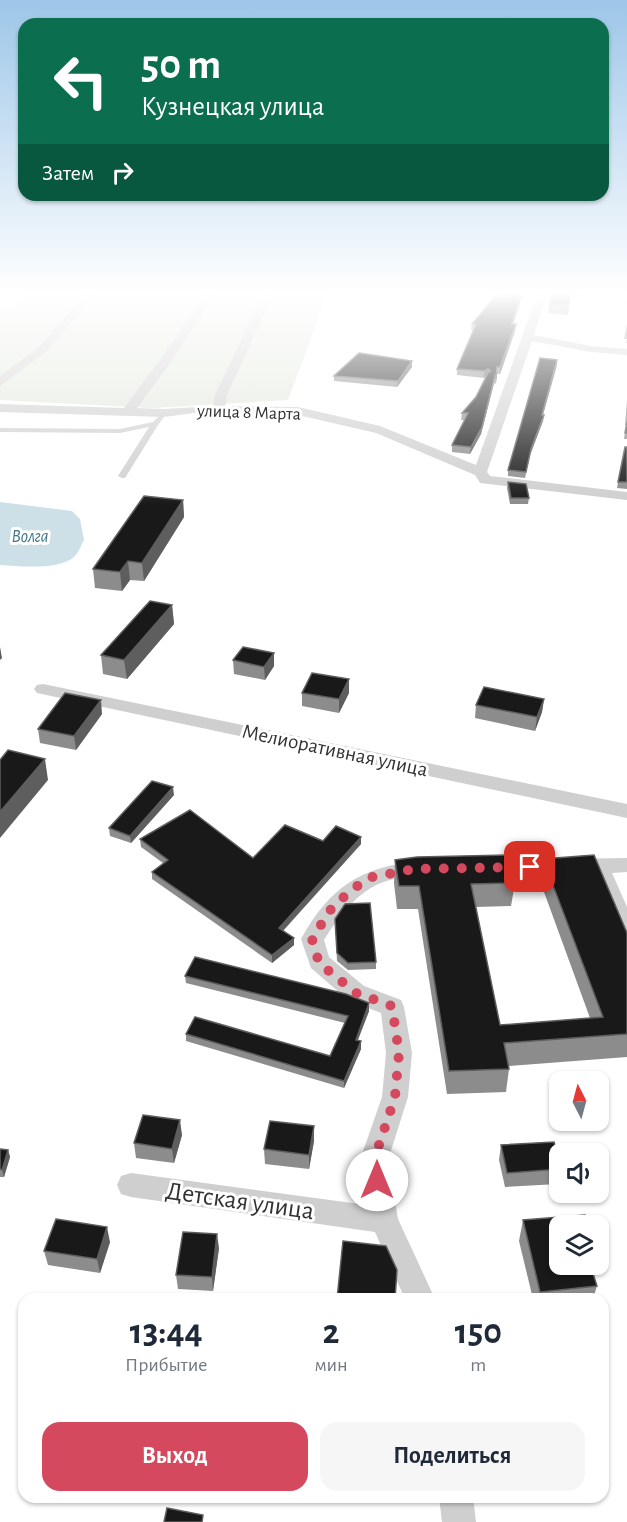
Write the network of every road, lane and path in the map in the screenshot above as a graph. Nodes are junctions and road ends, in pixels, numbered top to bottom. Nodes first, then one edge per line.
1 (25, 363) edge
2 (164, 363) edge
3 (236, 363) edge
4 (520, 363) edge
5 (0, 382) edge
6 (0, 408) edge
7 (218, 410) junction
8 (128, 412) junction
9 (159, 419) junction
10 (0, 429) edge
11 (480, 472) junction
12 (122, 476) dead end
13 (627, 496) edge
14 (43, 689) dead end
15 (627, 811) edge
16 (627, 865) edge
17 (598, 866) junction
18 (461, 868) edge
19 (427, 869) edge
20 (627, 933) edge
21 (131, 1185) dead end
22 (384, 1220) junction
23 (417, 1293) edge
24 (457, 1503) edge
25 (459, 1522) edge

1 - 5 street
2 - 8 street
3 - 7 street
4 - 11 street
6 - 8 street, улица 8 Марта
7 - 9 street, улица 8 Марта
7 - 11 street, улица 8 Марта
8 - 9 street, улица 8 Марта
9 - 10 lane
9 - 12 lane
11 - 13 street, улица 8 Марта
14 - 15 street, Мелиоративная улица
16 - 17 street
17 - 18 street
17 - 20 street
19 - 22 street
21 - 22 street, Детская улица
22 - 23 street
24 - 25 street

